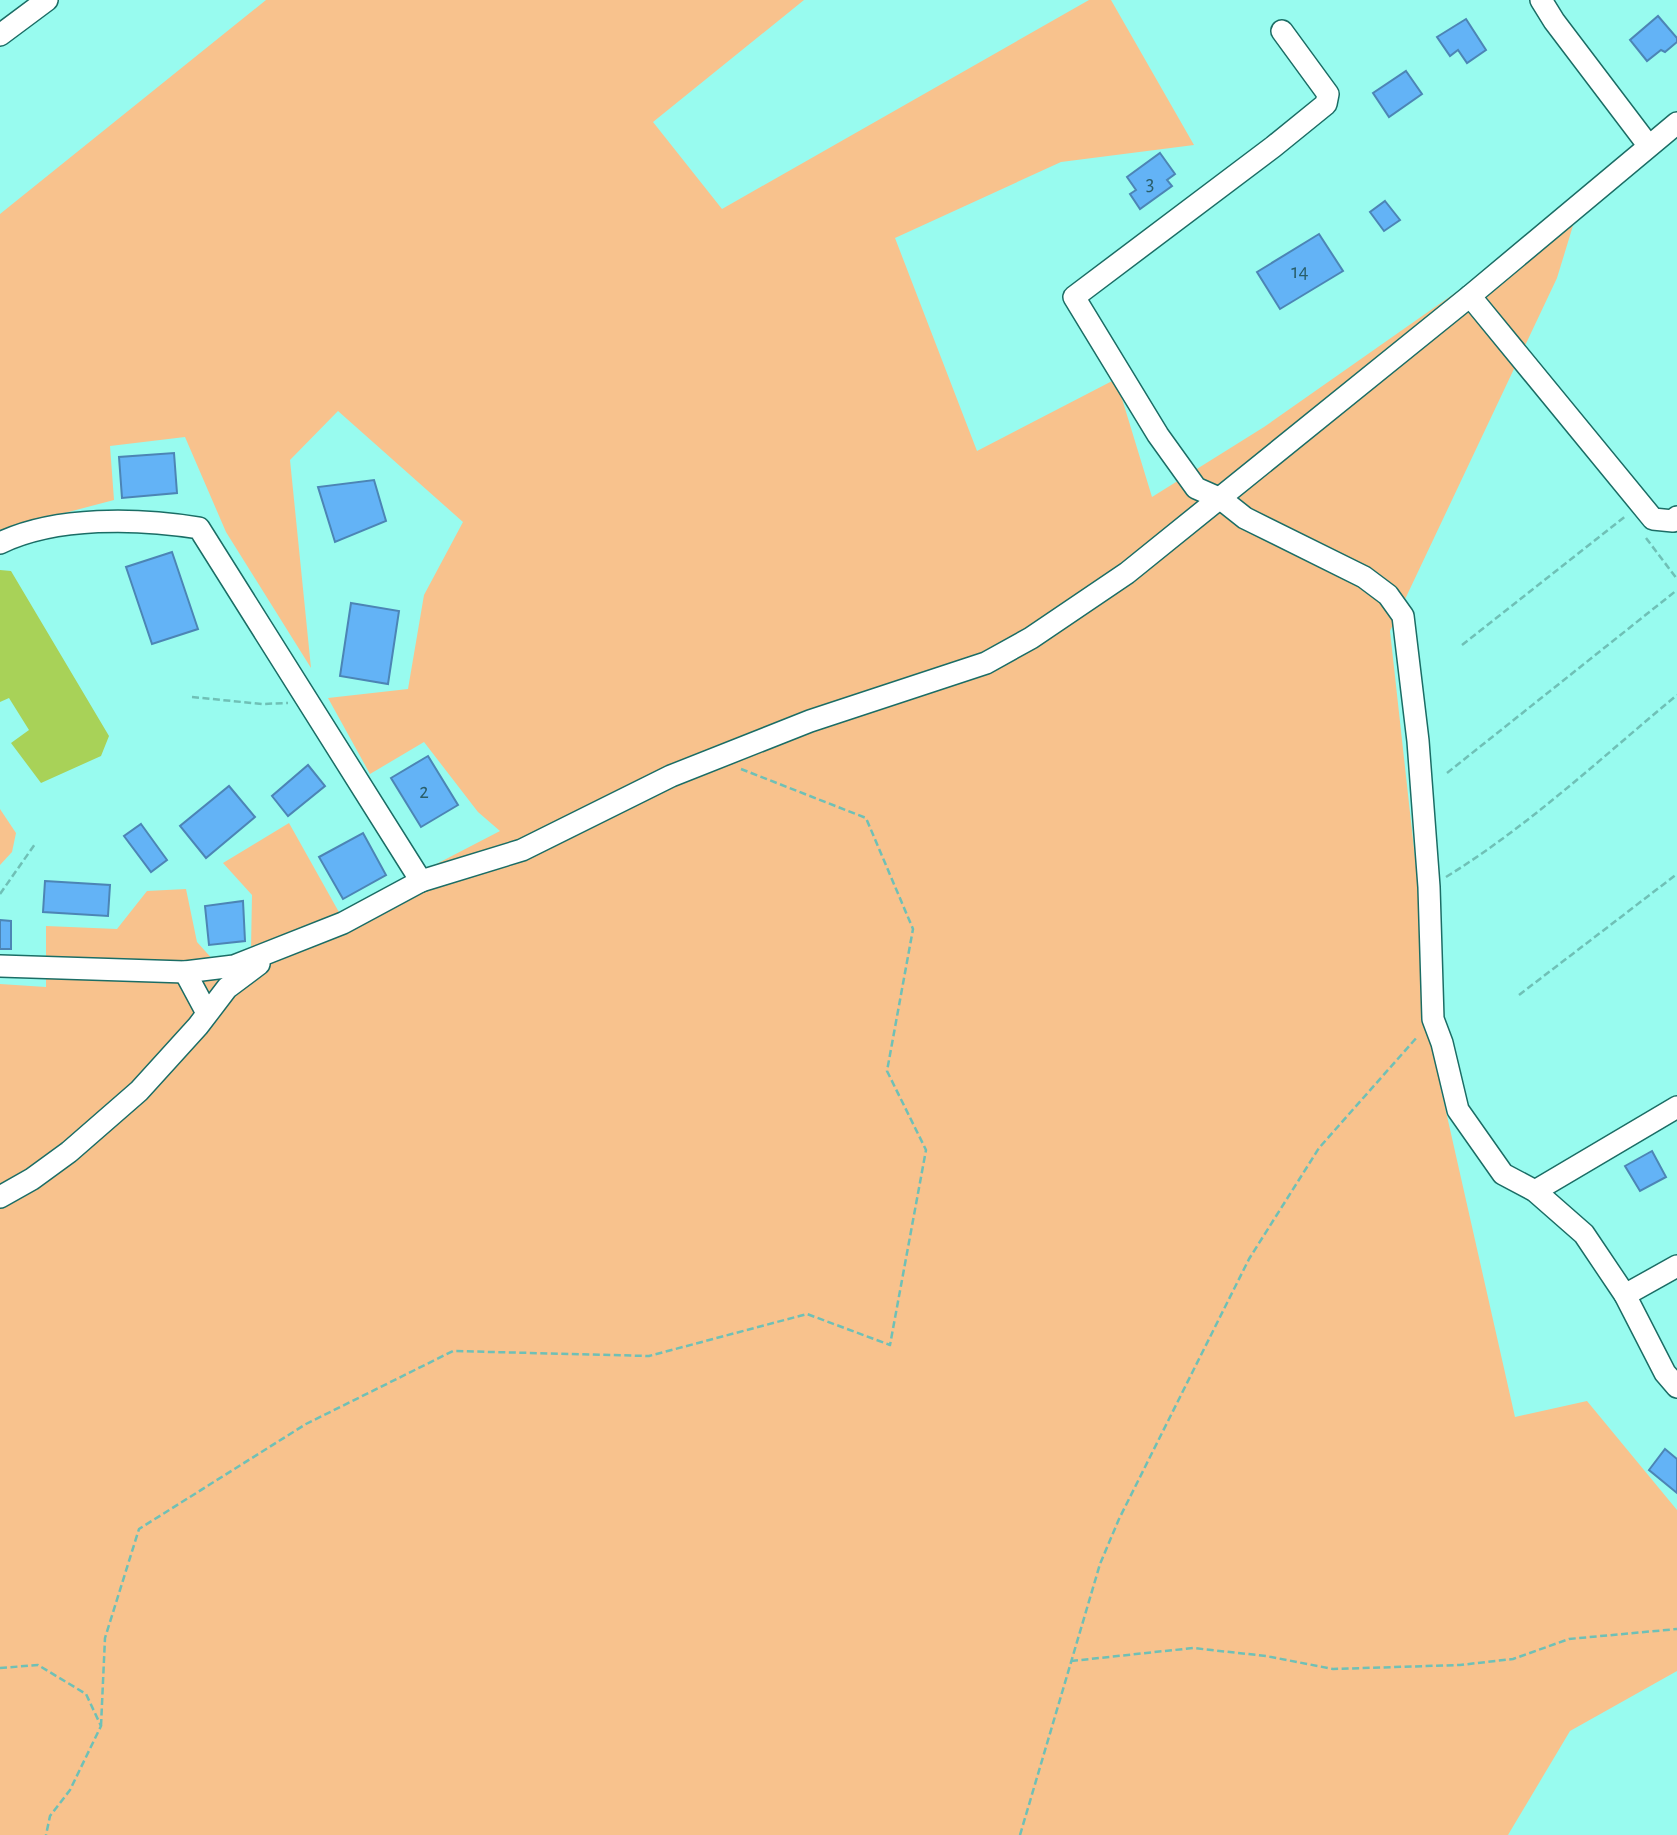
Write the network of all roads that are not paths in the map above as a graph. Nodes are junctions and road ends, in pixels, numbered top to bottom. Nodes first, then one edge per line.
1 (47, 0) edge
2 (1541, 0) edge
3 (1282, 32) dead end
4 (0, 35) edge
5 (1677, 123) edge
6 (1648, 145) junction
7 (1470, 296) junction
8 (1221, 499) junction
9 (1677, 517) edge
10 (0, 543) edge
11 (421, 881) junction
12 (279, 949) junction
13 (0, 966) edge
14 (185, 972) junction
15 (207, 1013) junction
16 (1677, 1107) edge
17 (1535, 1191) junction
18 (0, 1197) edge
19 (1677, 1266) edge
20 (1625, 1295) junction
21 (1673, 1375) edge

1 - 4 street
2 - 6 street
3 - 8 street
5 - 6 street
6 - 7 street
7 - 8 street
7 - 9 street
8 - 11 street
8 - 17 street
10 - 11 street
11 - 12 street
12 - 14 street
12 - 15 street
13 - 14 street
14 - 15 street
15 - 18 street
16 - 17 street
17 - 20 street
19 - 20 street
20 - 21 street

